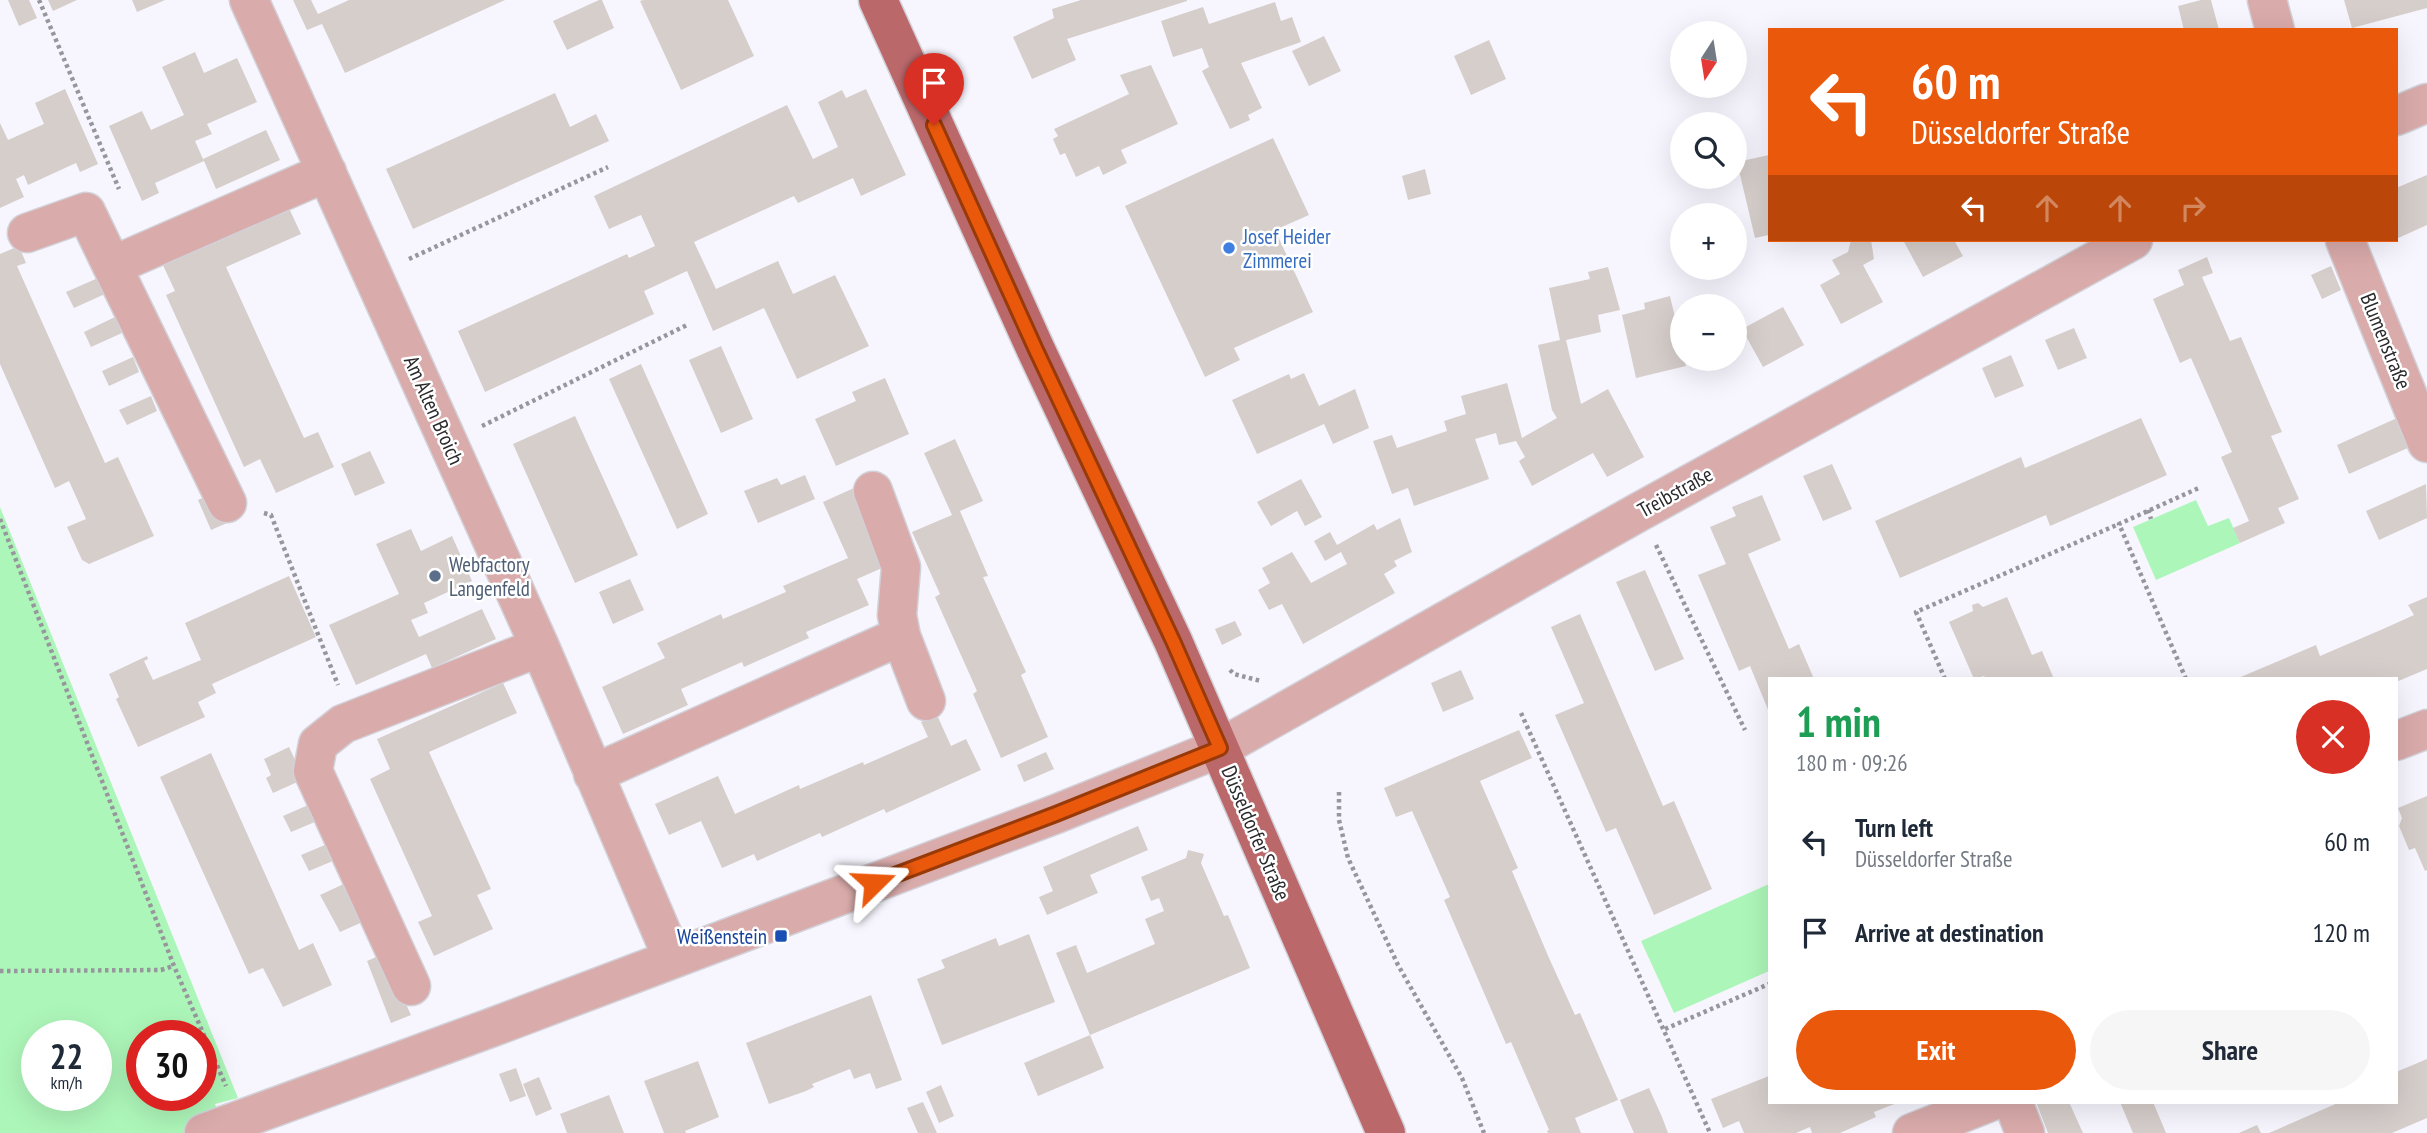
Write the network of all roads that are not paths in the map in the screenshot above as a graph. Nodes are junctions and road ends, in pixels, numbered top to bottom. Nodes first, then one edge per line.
1 (249, 0) edge
2 (878, 0) edge
3 (2267, 0) edge
4 (2274, 28) edge
5 (2427, 103) edge
6 (2398, 115) edge
7 (327, 172) junction
8 (27, 233) dead end
9 (2129, 242) edge
10 (2345, 242) edge
11 (129, 258) junction
12 (2427, 443) edge
13 (873, 491) dead end
14 (227, 503) road end
15 (901, 636) junction
16 (540, 648) junction
17 (926, 701) dead end
18 (2427, 729) edge
19 (2398, 740) edge
20 (1220, 748) junction
21 (593, 774) junction
22 (674, 959) junction
23 (411, 986) dead end
24 (1985, 1104) edge
25 (2014, 1104) edge
26 (243, 1126) edge
27 (204, 1133) edge
28 (1386, 1133) edge
29 (1912, 1133) edge
30 (2025, 1133) edge

1 - 7 street, Am Alten Broich
2 - 20 main road, Düsseldorfer Straße
3 - 4 street
5 - 6 street
7 - 11 street
7 - 16 street, Am Alten Broich
8 - 11 street
9 - 20 street, Treibstraße
10 - 12 street, Blumenstraße
11 - 14 street
13 - 15 street
15 - 17 street
15 - 21 street
16 - 21 street, Am Alten Broich
16 - 23 street
18 - 19 street
20 - 22 street
20 - 28 main road, Düsseldorfer Straße
21 - 22 street, Am Alten Broich
22 - 26 street
24 - 29 street
25 - 30 street
26 - 27 street

